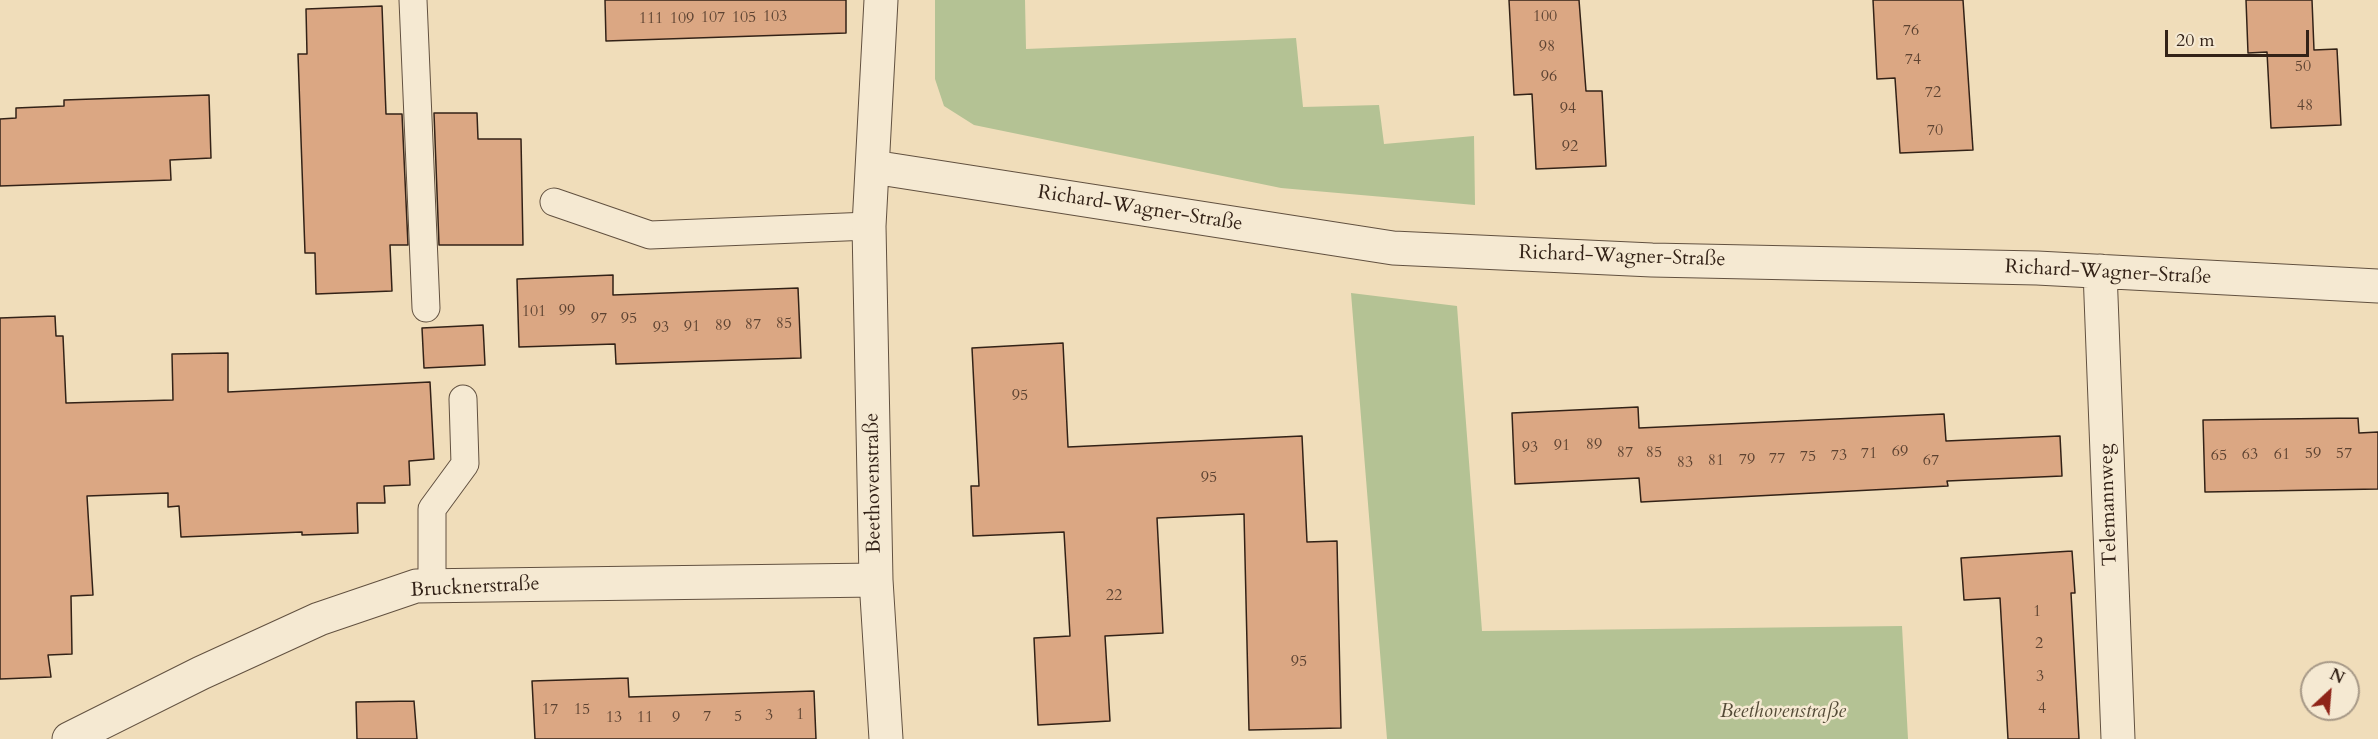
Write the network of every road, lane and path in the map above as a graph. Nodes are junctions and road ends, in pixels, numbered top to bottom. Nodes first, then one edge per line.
1 (413, 0) edge
2 (881, 0) edge
3 (873, 167) junction
4 (554, 202) dead end
5 (869, 226) junction
6 (2100, 271) junction
7 (2378, 286) edge
8 (426, 308) dead end
9 (463, 399) dead end
10 (876, 580) junction
11 (432, 586) junction
12 (69, 739) edge
13 (886, 739) edge
14 (2118, 739) edge

1 - 8 lane
2 - 3 street, Beethovenstraße
3 - 5 street, Beethovenstraße
3 - 6 street, Richard-Wagner-Straße
4 - 5 lane
5 - 10 street, Beethovenstraße
6 - 7 street, Richard-Wagner-Straße
6 - 14 street, Telemannweg
9 - 11 lane
10 - 11 street, Brucknerstraße
10 - 13 street, Beethovenstraße
11 - 12 street, Brucknerstraße

